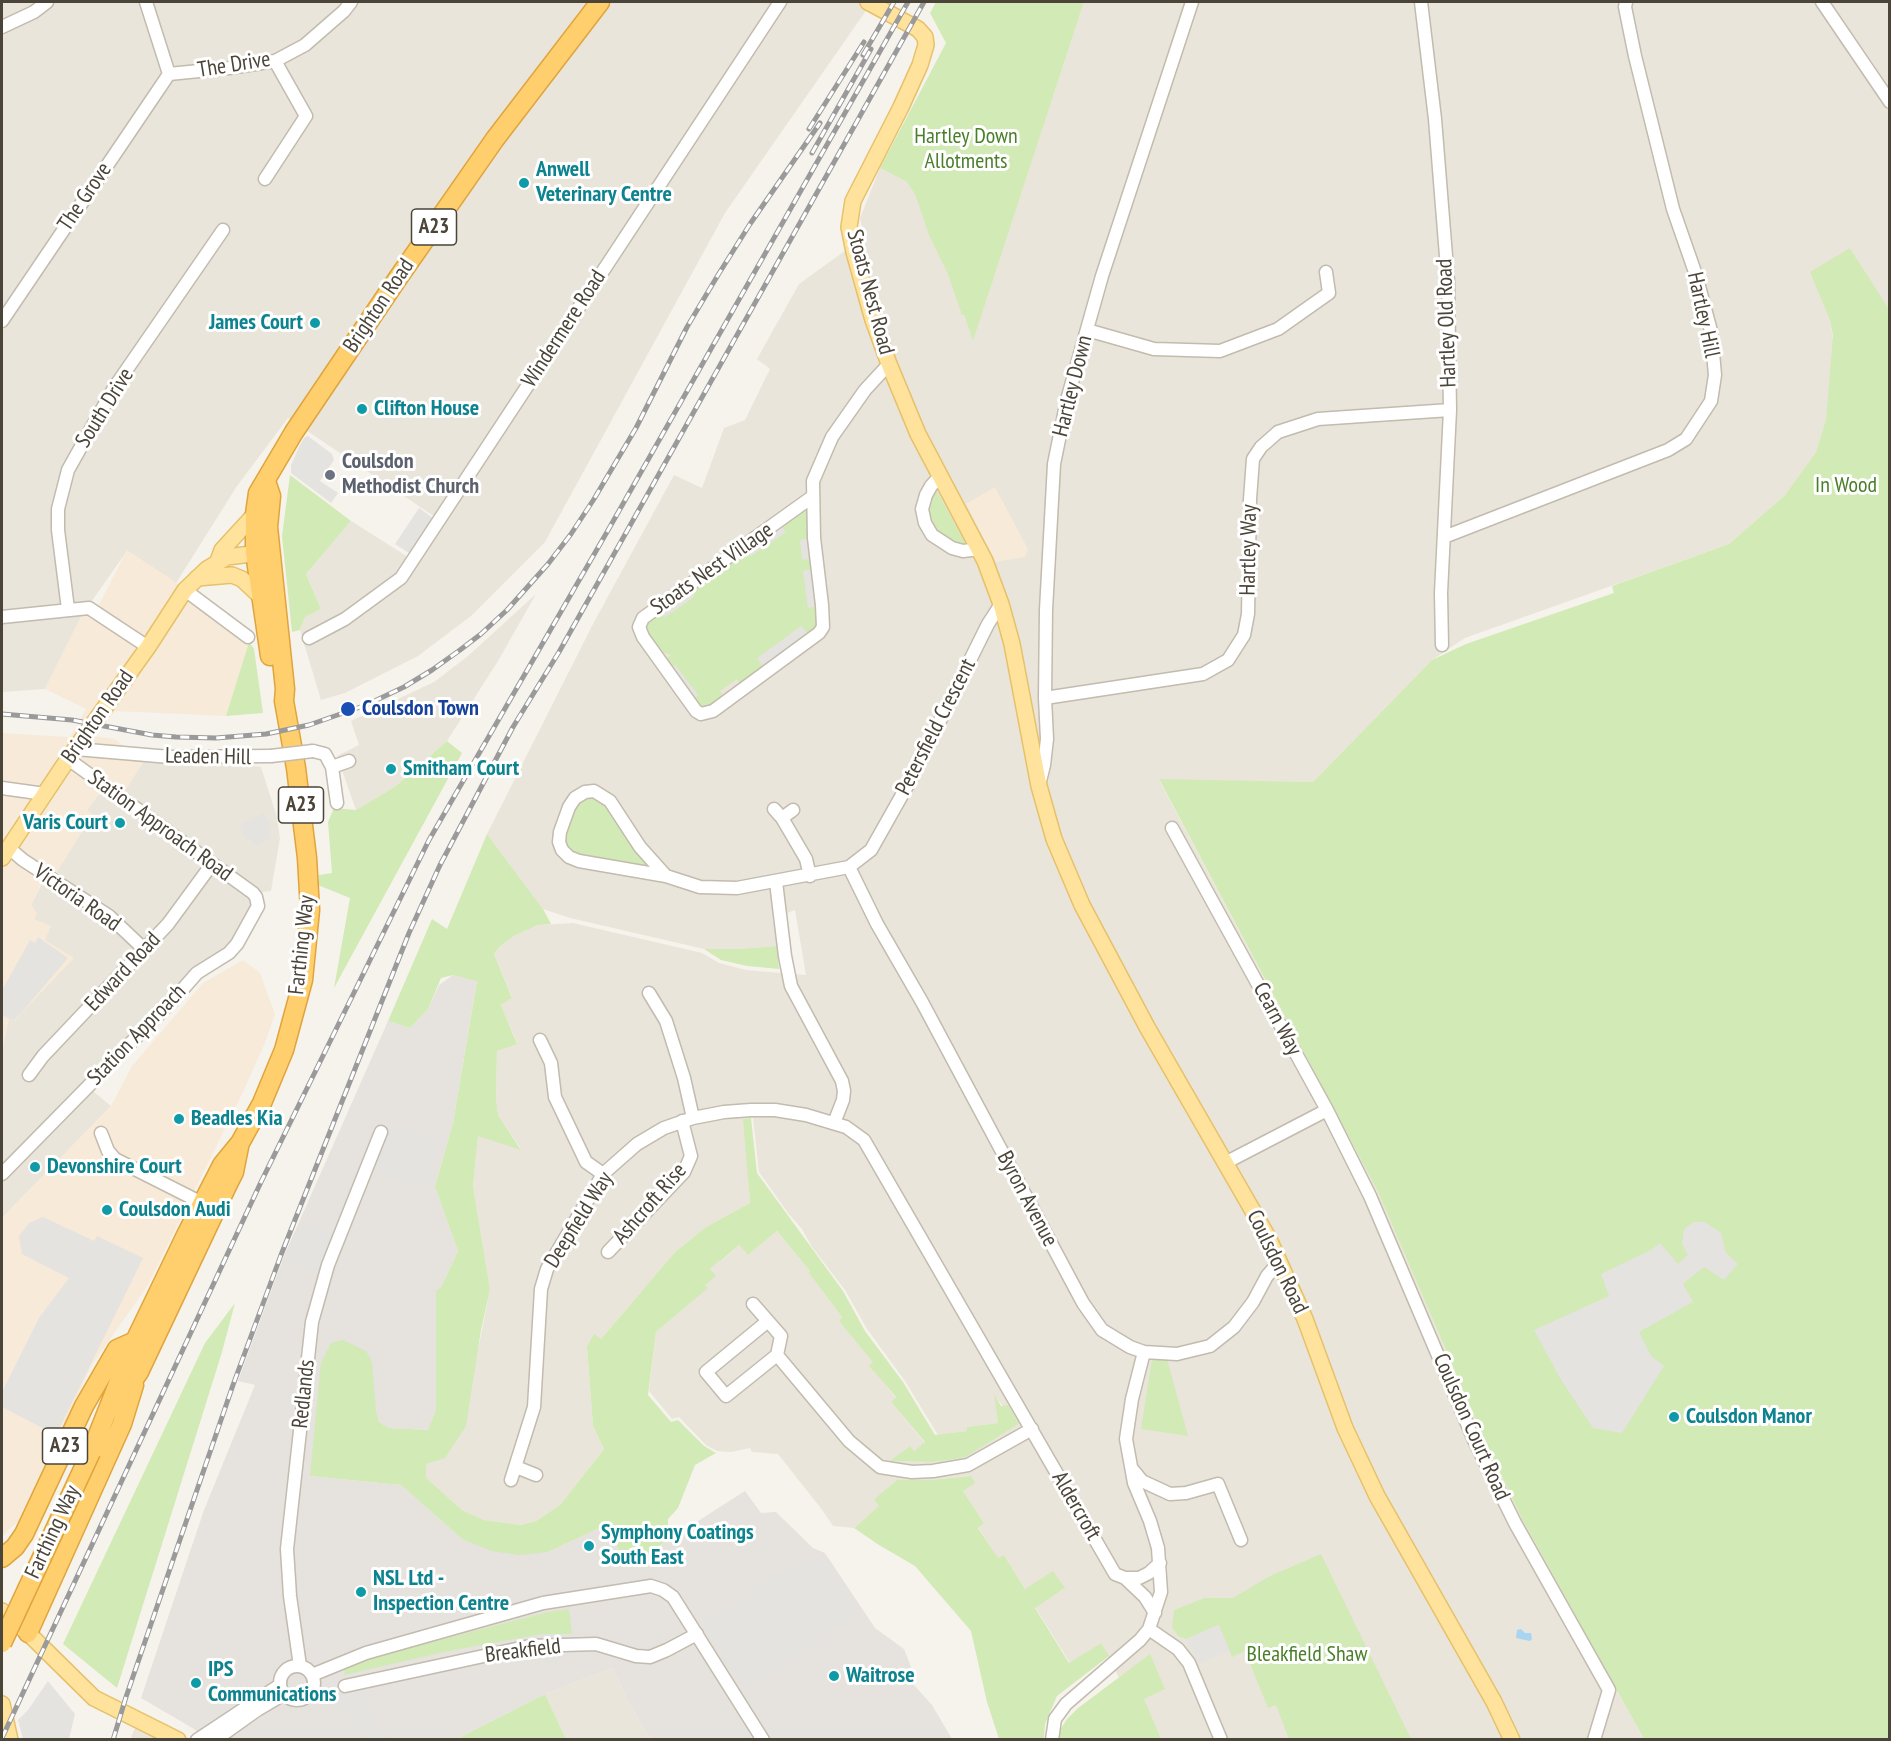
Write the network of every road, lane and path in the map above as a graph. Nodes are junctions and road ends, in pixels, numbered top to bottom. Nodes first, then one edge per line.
1 (47, 2) edge
2 (146, 2) edge
3 (351, 2) edge
4 (600, 2) edge
5 (780, 2) edge
6 (868, 2) edge
7 (1192, 2) edge
8 (1420, 2) edge
9 (1626, 2) edge
10 (1822, 2) edge
11 (2, 27) edge
12 (275, 61) junction
13 (169, 74) junction
14 (1890, 102) edge
15 (265, 178) dead end
16 (223, 230) dead end
17 (1326, 272) dead end
18 (2, 321) edge
19 (1087, 330) junction
20 (889, 364) junction
21 (1450, 410) junction
22 (939, 477) junction
23 (266, 481) junction
24 (812, 497) junction
25 (255, 514) junction
26 (1444, 537) junction
27 (980, 549) junction
28 (262, 552) junction
29 (218, 561) junction
30 (197, 579) junction
31 (185, 590) junction
32 (260, 596) junction
33 (1001, 604) junction
34 (68, 609) junction
35 (2, 617) edge
36 (248, 638) dead end
37 (309, 638) dead end
38 (1442, 645) dead end
39 (148, 647) junction
40 (1045, 698) junction
41 (284, 701) junction
42 (72, 754) junction
43 (349, 761) dead end
44 (333, 767) junction
45 (1039, 786) junction
46 (2, 788) edge
47 (45, 794) junction
48 (337, 803) dead end
49 (793, 810) dead end
50 (1172, 828) dead end
51 (5, 853) edge
52 (212, 864) junction
53 (849, 867) junction
54 (666, 876) junction
55 (810, 876) junction
56 (776, 882) junction
57 (253, 893) joint
58 (145, 950) junction
59 (649, 993) dead end
60 (540, 1040) dead end
61 (29, 1075) dead end
62 (1327, 1110) junction
63 (687, 1119) junction
64 (834, 1123) junction
65 (381, 1132) dead end
66 (101, 1133) dead end
67 (1225, 1162) junction
68 (2, 1174) edge
69 (603, 1174) junction
70 (209, 1207) junction
71 (608, 1252) dead end
72 (1280, 1261) junction
73 (753, 1304) dead end
74 (768, 1321) junction
75 (135, 1341) junction
76 (1144, 1352) junction
77 (777, 1355) junction
78 (139, 1372) junction
79 (104, 1421) junction
80 (1032, 1429) junction
81 (516, 1467) junction
82 (1131, 1468) junction
83 (536, 1475) dead end
84 (511, 1480) dead end
85 (1241, 1540) dead end
86 (2, 1558) edge
87 (1160, 1563) junction
88 (1125, 1578) junction
89 (2, 1611) edge
90 (1155, 1613) junction
91 (1149, 1629) junction
92 (28, 1633) junction
93 (697, 1634) junction
94 (2, 1643) edge
95 (300, 1666) junction
96 (312, 1675) junction
97 (345, 1686) dead end
98 (282, 1689) junction
99 (2, 1704) edge
100 (10, 1740) edge
101 (178, 1740) edge
102 (197, 1740) edge
103 (215, 1740) edge
104 (763, 1740) edge
105 (1052, 1740) edge
106 (1221, 1740) edge
107 (1512, 1740) edge
108 (1594, 1740) edge

1 - 11 street
2 - 13 street
3 - 12 street, The Drive
4 - 23 highway, Brighton Road / A23
5 - 37 street, Windermere Road
6 - 20 main road, Stoats Nest Road
7 - 19 street, Hartley Down
8 - 21 street, Hartley Old Road
9 - 26 street, Hartley Hill
10 - 14 street
12 - 13 street, The Drive
12 - 15 street
13 - 18 street, The Grove
16 - 34 street, South Drive
17 - 19 street
19 - 40 street, Hartley Down
20 - 22 main road, Stoats Nest Road
20 - 24 street, Stoats Nest Village
21 - 26 street, Hartley Old Road
21 - 40 street, Hartley Way
22 - 27 main road, Stoats Nest Road
22 - 27 street
23 - 25 highway, Brighton Road / A23
23 - 28 highway, Farthing Way / A23
24 - 24 street, Stoats Nest Village
25 - 28 highway, A23
25 - 29 main road, Brighton Road
26 - 38 street, Hartley Old Road
27 - 33 main road, Stoats Nest Road
28 - 29 main road, Brighton Road
28 - 32 highway, Farthing Way / A23
28 - 41 highway, Farthing Way / A23
29 - 30 main road, Brighton Road
30 - 31 main road, Brighton Road
30 - 32 main road
31 - 36 street
31 - 39 main road, Brighton Road
32 - 41 highway, Farthing Way / A23
33 - 45 main road, Stoats Nest Road
33 - 53 street, Petersfield Crescent
34 - 35 street
34 - 39 street
39 - 42 main road, Brighton Road
40 - 45 street, Hartley Down
41 - 70 highway, Farthing Way / A23
42 - 44 street, Leaden Hill, bridge
42 - 47 main road, Brighton Road
42 - 52 street, Station Approach Road
43 - 44 street
44 - 48 street
45 - 67 main road, Coulsdon Road
46 - 47 street
47 - 51 main road, Brighton Road
49 - 55 street
50 - 62 street, Cearn Way
51 - 58 street, Victoria Road
52 - 57 street, Station Approach Road
52 - 58 street, Edward Road
53 - 55 street
53 - 76 street, Byron Avenue
54 - 54 street
54 - 56 street
55 - 56 street
56 - 64 street
57 - 68 street, Station Approach
58 - 61 street, Edward Road
59 - 63 street, Ashcroft Rise
60 - 69 street
62 - 67 street
62 - 108 street, Coulsdon Court Road
63 - 64 street, Deepfield Way
63 - 69 street, Deepfield Way
63 - 71 street, Ashcroft Rise
64 - 80 street, Deepfield Way
65 - 95 street, Redlands
66 - 70 street
67 - 72 main road, Coulsdon Road
69 - 81 street, Deepfield Way
70 - 75 highway, Farthing Way / A23
70 - 78 highway, Farthing Way / A23
72 - 76 street, Byron Avenue
72 - 107 main road, Coulsdon Road
73 - 74 street
74 - 77 street
74 - 77 street
75 - 79 highway, Farthing Way / A23
75 - 86 highway, A23
76 - 82 street
77 - 80 street
78 - 79 highway, Farthing Way / A23
78 - 92 highway, A23
79 - 94 highway, Farthing Way / A23, bridge
80 - 88 street, Aldercroft
81 - 83 street
81 - 84 street, Deepfield Way
82 - 85 street
82 - 87 street
87 - 88 street
87 - 90 street
88 - 90 street, Aldercroft
89 - 92 main road
90 - 91 street
91 - 105 street
91 - 106 street
92 - 101 main road
93 - 96 street
93 - 97 street, Breakfield
93 - 104 street
95 - 96 street
95 - 98 street
96 - 98 street
98 - 102 street
98 - 103 street
99 - 100 main road

